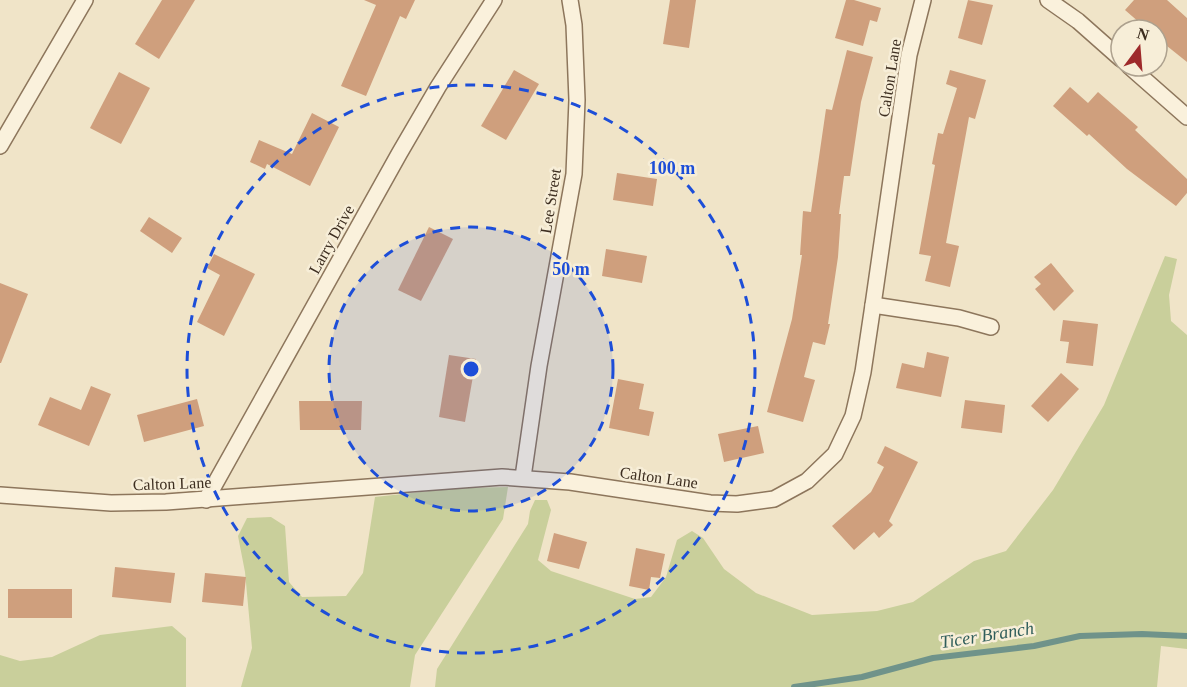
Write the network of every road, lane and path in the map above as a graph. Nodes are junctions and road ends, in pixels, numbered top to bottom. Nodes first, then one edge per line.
1 (85, 0) edge
2 (494, 0) edge
3 (570, 0) edge
4 (923, 0) edge
5 (1048, 0) edge
6 (1109, 48) edge
7 (1143, 78) edge
8 (1187, 117) edge
9 (0, 146) edge
10 (873, 305) junction
11 (991, 327) dead end
12 (523, 477) junction
13 (0, 495) edge
14 (207, 500) junction

1 - 9 street
2 - 14 street, Larry Drive
3 - 12 street, Lee Street
4 - 10 street, Calton Lane
5 - 6 street
7 - 8 street
10 - 11 street
10 - 12 street, Calton Lane
12 - 14 street, Calton Lane
13 - 14 street, Calton Lane

